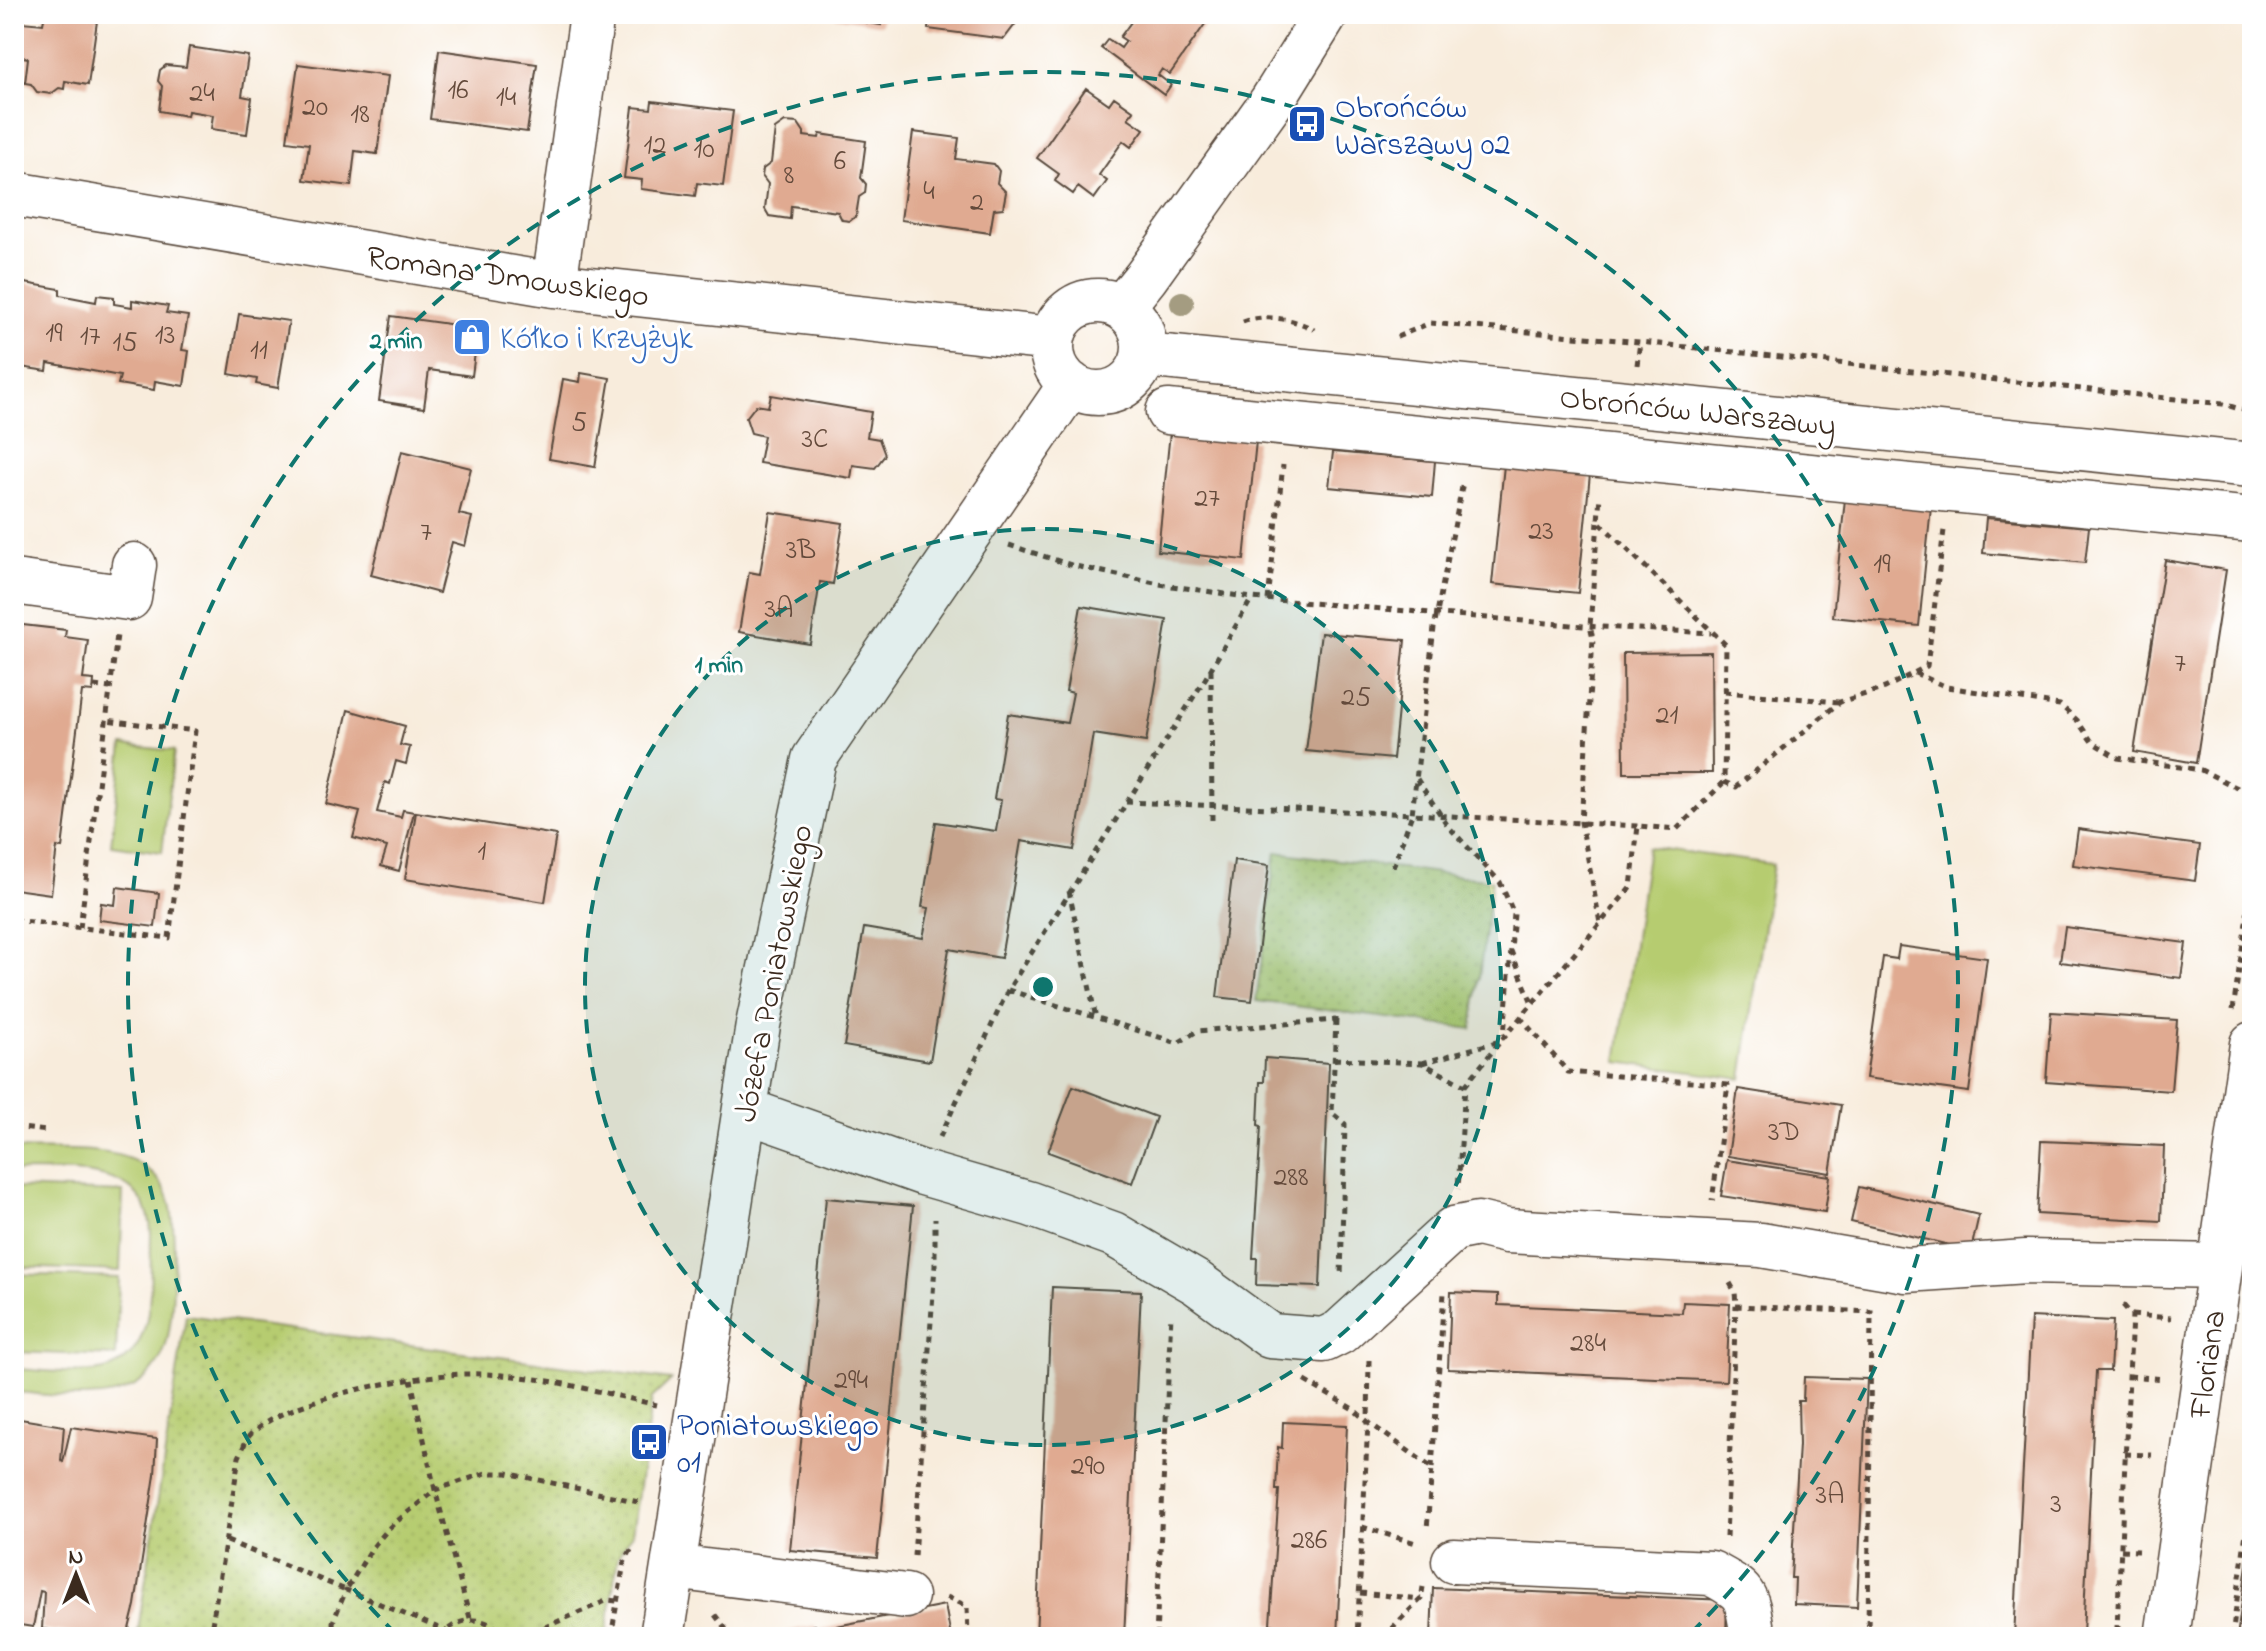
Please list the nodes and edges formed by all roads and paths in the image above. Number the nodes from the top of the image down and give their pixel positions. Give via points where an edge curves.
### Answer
1 (592, 14) edge
2 (1326, 14) edge
3 (14, 194) edge
4 (554, 285) junction
5 (1122, 307) junction
6 (1231, 327) dead end
7 (1326, 338) dead end
8 (1052, 339) junction
9 (1144, 355) junction
10 (1385, 360) junction
11 (1071, 384) junction
12 (2252, 399) edge
13 (1682, 409) junction
14 (2243, 410) junction
15 (1168, 412) dead end
16 (2252, 419) edge
17 (1287, 425) junction
18 (1378, 433) junction
19 (2056, 446) junction
20 (1603, 455) junction
21 (1678, 462) junction
22 (2252, 465) edge
23 (1464, 480) dead end
24 (1949, 489) junction
25 (2051, 499) junction
26 (2252, 520) edge
27 (1598, 521) junction
28 (1005, 544) dead end
29 (20, 571) edge
30 (128, 581) joint
31 (1252, 598) junction
32 (1268, 600) junction
33 (1439, 614) junction
34 (1590, 626) junction
35 (1712, 633) junction
36 (1211, 669) junction
37 (1914, 673) junction
38 (94, 686) dead end
39 (110, 688) junction
40 (1725, 692) junction
41 (1840, 702) junction
42 (106, 720) junction
43 (1417, 778) junction
44 (1724, 782) junction
45 (2252, 795) edge
46 (1125, 801) junction
47 (1212, 805) junction
48 (1412, 814) junction
49 (1443, 815) junction
50 (1212, 820) dead end
51 (1581, 822) junction
52 (1638, 826) junction
53 (1393, 867) dead end
54 (1069, 891) junction
55 (14, 920) edge
56 (1600, 923) junction
57 (80, 928) junction
58 (1511, 950) junction
59 (1008, 990) junction
60 (1532, 1003) junction
61 (1336, 1012) dead end
62 (1520, 1017) junction
63 (1096, 1019) junction
64 (1336, 1020) junction
65 (1502, 1039) junction
66 (2252, 1044) edge
67 (1334, 1059) junction
68 (1422, 1063) junction
69 (1465, 1086) junction
70 (745, 1110) junction
71 (14, 1127) edge
72 (47, 1131) dead end
73 (923, 1173) junction
74 (2240, 1213) edge
75 (1453, 1229) junction
76 (1706, 1241) junction
77 (2220, 1266) junction
78 (1170, 1267) junction
79 (2122, 1304) dead end
80 (1736, 1306) dead end
81 (1871, 1312) dead end
82 (2132, 1315) junction
83 (2178, 1318) dead end
84 (1350, 1323) junction
85 (2129, 1376) junction
86 (1302, 1379) dead end
87 (411, 1380) junction
88 (2170, 1380) dead end
89 (657, 1419) dead end
90 (1368, 1422) junction
91 (2125, 1454) junction
92 (2160, 1455) dead end
93 (1432, 1468) junction
94 (2252, 1487) edge
95 (646, 1489) dead end
96 (435, 1490) junction
97 (644, 1503) junction
98 (642, 1515) dead end
99 (1362, 1527) junction
100 (636, 1539) dead end
101 (227, 1541) junction
102 (1432, 1555) junction
103 (673, 1567) junction
104 (1724, 1580) junction
105 (921, 1585) junction
106 (346, 1590) junction
107 (1360, 1593) junction
108 (1421, 1599) junction
109 (617, 1601) junction
110 (470, 1618) junction
111 (446, 1631) junction
112 (2152, 1634) edge
113 (210, 1637) edge
114 (334, 1637) edge
115 (440, 1637) edge
116 (505, 1637) edge
117 (522, 1637) edge
118 (611, 1637) edge
119 (662, 1637) edge
120 (968, 1637) edge
121 (1156, 1637) edge
122 (1357, 1637) edge
123 (1383, 1637) edge
124 (1753, 1637) edge
125 (1868, 1637) edge
126 (2232, 1637) edge

1 - 4 street
2 - 5 street via 1272,101
3 - 4 street, Romana Dmowskiego
4 - 8 street, Romana Dmowskiego
5 - 8 street via 1092,300 1078,305 1065,314
5 - 9 street via 1141,329
6 - 7 path via 1254,318 1301,321
8 - 11 street via 1055,365
9 - 10 street, Obrońców Warszawy
9 - 11 street via 1137,372 1113,390 1084,391
10 - 13 street, Obrońców Warszawy
10 - 14 path via 1430,323 1655,343
10 - 18 street
11 - 70 street, Józefa Poniatowskiego via 814,759
12 - 14 path
13 - 19 street, Obrońców Warszawy
13 - 21 street
14 - 16 path
15 - 17 street
17 - 18 street
17 - 32 path
18 - 20 street
19 - 22 street, Obrońców Warszawy
19 - 25 street
20 - 21 street
20 - 27 path
21 - 24 street
23 - 33 path
24 - 25 street
24 - 37 path via 1927,666
25 - 26 street
27 - 34 path
27 - 35 path
28 - 31 path via 1071,565
29 - 30 street
30 - 39 path
31 - 32 path
31 - 36 path
32 - 33 path
33 - 34 path
33 - 43 path
34 - 35 path
34 - 51 path
35 - 40 path via 1726,645
36 - 46 path
36 - 47 path
37 - 41 path
37 - 45 path via 1947,687 2060,705 2092,742 2118,758 2201,770
38 - 39 path
39 - 42 path
40 - 41 path
40 - 44 path
41 - 44 path via 1736,787
42 - 57 path
42 - 57 path via 195,731 171,924 169,938
43 - 48 path
43 - 49 path
44 - 52 path via 1677,829
46 - 47 path
46 - 54 path
47 - 48 path
47 - 50 path
48 - 49 path
48 - 53 path
49 - 51 path
49 - 58 path via 1500,882 1514,914
51 - 52 path
51 - 56 path
52 - 56 path via 1631,887
54 - 59 path
54 - 63 path
55 - 57 path
56 - 60 path
58 - 60 path
58 - 65 path
59 - 63 path
59 - 73 path
60 - 62 path
61 - 64 path
62 - 65 path
62 - 76 path via 1568,1072 1728,1085
63 - 64 path via 1178,1043 1197,1031
64 - 67 path
65 - 68 path
65 - 69 path
66 - 74 street, Floriana
67 - 68 path
67 - 84 path via 1332,1113 1345,1124
68 - 69 path
69 - 75 path
70 - 73 street
70 - 103 street, Józefa Poniatowskiego
71 - 72 path
73 - 78 street via 1113,1234
73 - 105 path via 918,1186 935,1191 935,1266
74 - 77 street, Floriana
75 - 76 street via 1478,1224 1507,1231
75 - 84 street
75 - 93 path
76 - 77 street via 1906,1270 2026,1262
77 - 112 street, Floriana
78 - 84 street via 1270,1336 1324,1340
78 - 121 path via 1171,1352
79 - 82 path
80 - 104 path
81 - 125 path
82 - 83 path
82 - 85 path
84 - 90 path via 1369,1328
85 - 88 path
85 - 91 path
86 - 90 path
87 - 89 path via 465,1374 516,1377 659,1405
87 - 96 path
87 - 101 path via 308,1404 249,1436 239,1457
90 - 93 path
90 - 99 path
91 - 92 path
91 - 112 path via 2117,1628
93 - 102 path
94 - 126 path
95 - 97 path
96 - 97 path via 486,1473 507,1473
96 - 106 path via 390,1527
96 - 110 path
97 - 98 path
99 - 102 path
99 - 107 path
100 - 109 path via 624,1563
101 - 106 path
101 - 113 path
102 - 104 street via 1711,1573
102 - 108 path
103 - 105 street
103 - 119 street, Józefa Poniatowskiego
104 - 124 street via 1747,1600
105 - 120 path via 967,1606
106 - 111 path
106 - 114 path via 333,1622
107 - 108 path
107 - 122 path
108 - 123 path
109 - 117 path via 608,1600
109 - 118 path
110 - 111 path
110 - 116 path via 489,1622
111 - 115 path

